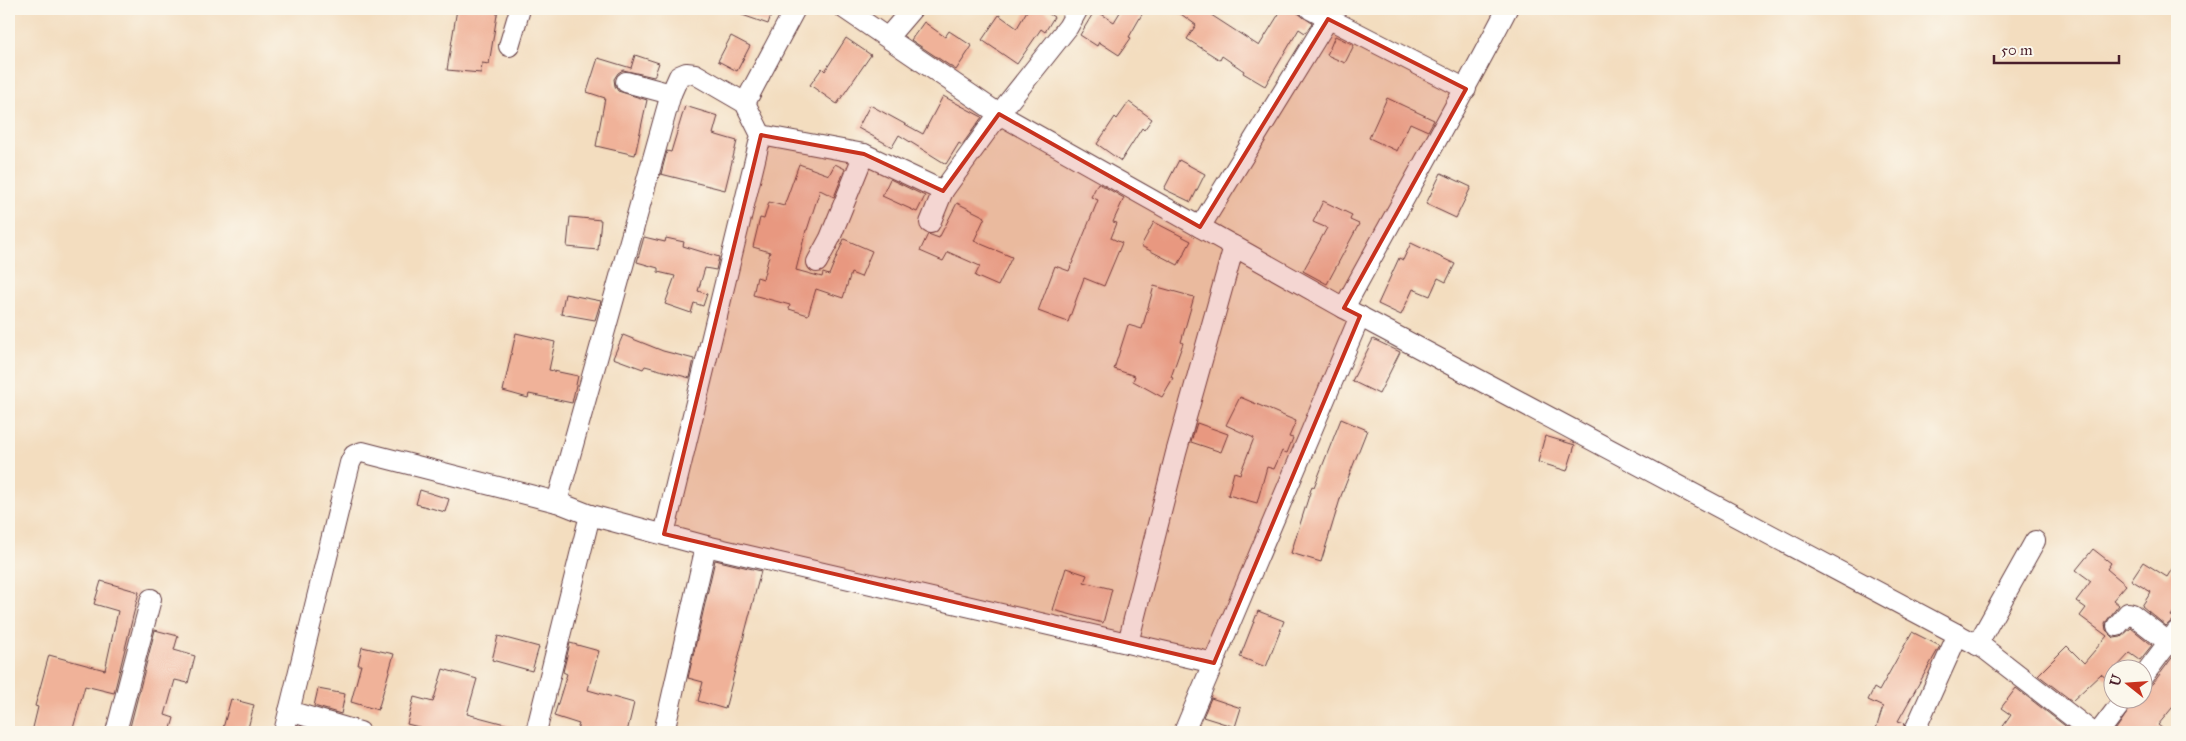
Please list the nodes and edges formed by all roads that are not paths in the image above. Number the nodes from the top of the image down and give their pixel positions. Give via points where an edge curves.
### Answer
1 (520, 9) edge
2 (795, 9) edge
3 (845, 9) edge
4 (912, 9) edge
5 (1078, 9) edge
6 (1310, 9) edge
7 (1507, 9) edge
8 (1328, 19) junction
9 (888, 37) junction
10 (509, 46) dead end
11 (626, 82) dead end
12 (1466, 89) junction
13 (671, 94) junction
14 (745, 103) junction
15 (999, 114) junction
16 (761, 135) junction
17 (864, 154) junction
18 (944, 191) junction
19 (930, 223) dead end
20 (1200, 226) junction
21 (1234, 246) junction
22 (817, 262) dead end
23 (1352, 312) junction
24 (557, 502) junction
25 (590, 515) junction
26 (664, 534) junction
27 (2035, 541) dead end
28 (706, 546) junction
29 (151, 599) dead end
30 (2117, 626) dead end
31 (1958, 634) junction
32 (2173, 637) edge
33 (1128, 643) junction
34 (1977, 644) junction
35 (2154, 662) edge
36 (1214, 663) junction
37 (2117, 708) edge
38 (289, 711) junction
39 (116, 732) edge
40 (284, 732) edge
41 (360, 732) edge
42 (536, 732) edge
43 (664, 732) edge
44 (1184, 732) edge
45 (1914, 732) edge
46 (2092, 732) edge
47 (2099, 732) edge

1 - 10 street
2 - 14 street
3 - 9 street
4 - 9 street
5 - 15 street via 1068,27
6 - 8 street
7 - 12 street
8 - 12 street
8 - 20 street
9 - 15 street
11 - 13 street
12 - 23 street via 1446,120
13 - 14 street via 679,76 695,74
13 - 24 street
14 - 16 street
15 - 18 street
15 - 20 street
16 - 17 street
16 - 26 street
17 - 18 street
17 - 22 street
18 - 19 street
20 - 21 street
21 - 23 street
21 - 33 street via 1176,453
23 - 31 street
23 - 36 street
24 - 25 street
24 - 38 street via 401,460 362,452 354,455
25 - 26 street
25 - 42 street
26 - 28 street
27 - 34 street
28 - 33 street
28 - 43 street
29 - 39 street
30 - 32 street via 2132,614
31 - 34 street
31 - 45 street
32 - 35 street
33 - 36 street
34 - 46 street
36 - 44 street
37 - 47 street
38 - 40 street
38 - 41 street

